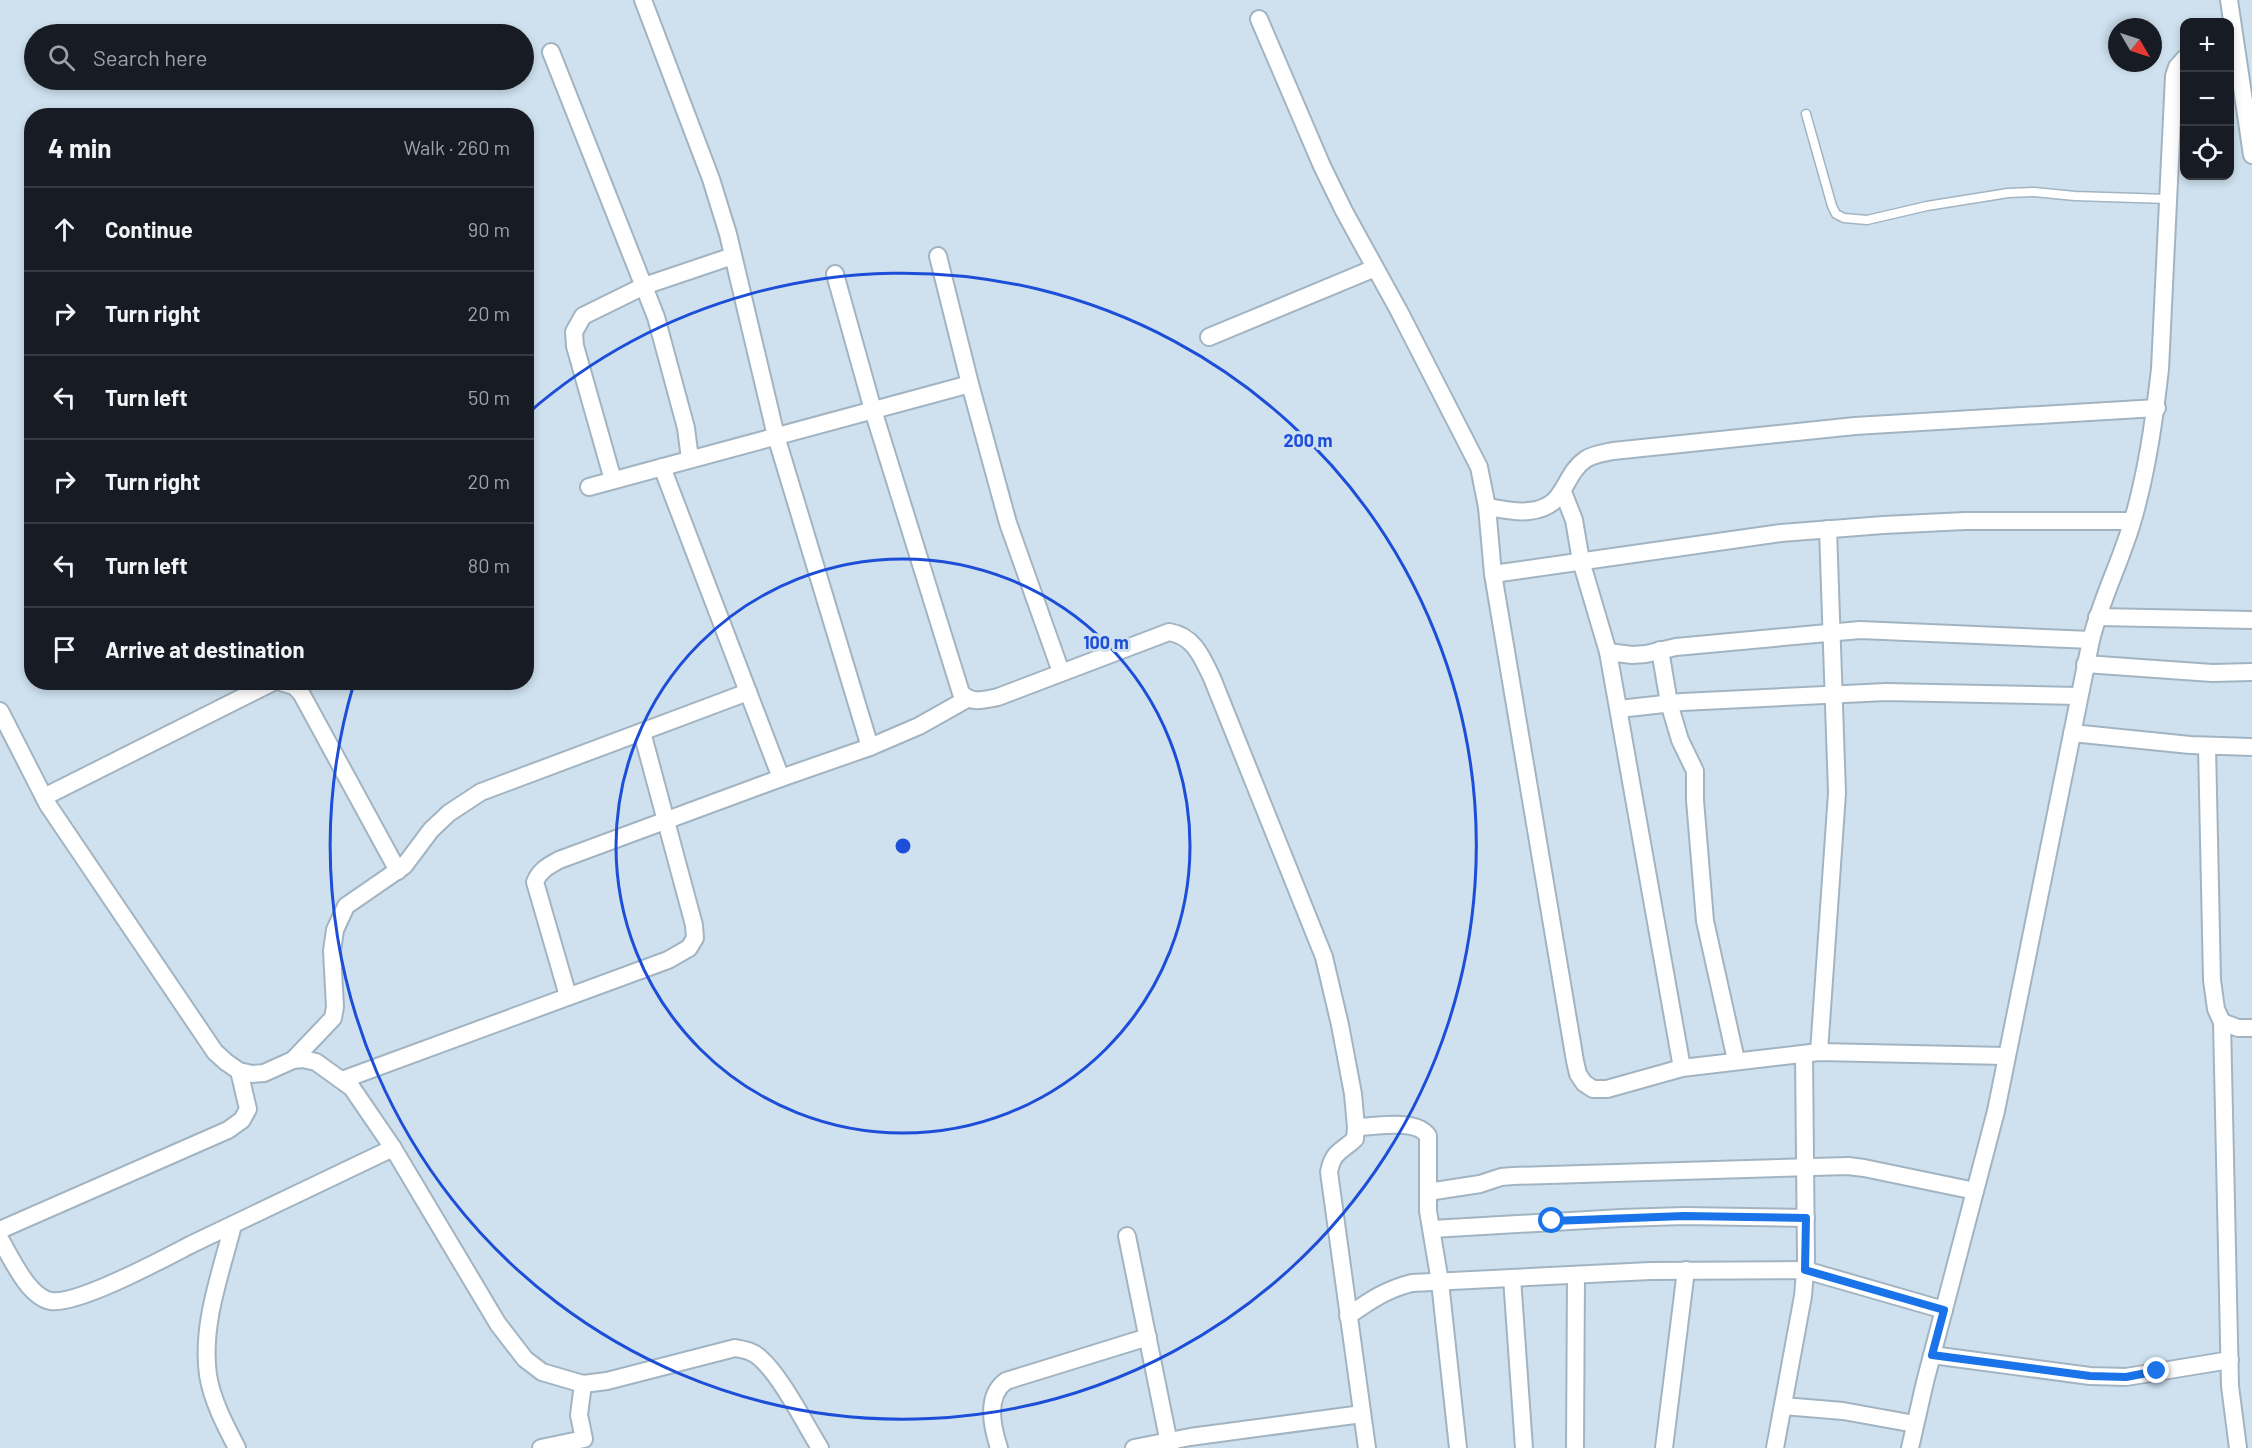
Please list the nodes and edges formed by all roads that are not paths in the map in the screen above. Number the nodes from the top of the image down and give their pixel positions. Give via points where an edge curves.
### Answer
1 (643, 0) edge
2 (2229, 0) edge
3 (2231, 18) edge
4 (1259, 19) dead end
5 (551, 52) dead end
6 (2234, 52) edge
7 (2180, 64) edge
8 (1806, 114) dead end
9 (2252, 155) edge
10 (2168, 199) junction
11 (733, 256) junction
12 (938, 256) dead end
13 (1375, 268) junction
14 (835, 274) dead end
15 (644, 286) junction
16 (1209, 337) dead end
17 (970, 384) junction
18 (2157, 408) junction
19 (873, 410) junction
20 (776, 436) junction
21 (690, 459) junction
22 (662, 467) junction
23 (613, 480) junction
24 (589, 486) dead end
25 (1563, 492) junction
26 (1487, 507) junction
27 (2132, 521) junction
28 (1828, 529) junction
29 (1581, 561) junction
30 (1493, 574) junction
31 (2097, 617) junction
32 (2252, 620) edge
33 (1831, 632) junction
34 (2091, 640) junction
35 (1660, 650) junction
36 (1608, 652) junction
37 (2085, 664) junction
38 (1062, 672) junction
39 (2252, 672) edge
40 (257, 690) edge
41 (298, 690) edge
42 (748, 692) junction
43 (1834, 695) junction
44 (2078, 696) junction
45 (967, 699) junction
46 (1669, 703) junction
47 (1619, 710) junction
48 (0, 711) edge
49 (642, 732) junction
50 (2072, 733) junction
51 (2207, 746) junction
52 (870, 747) junction
53 (2252, 747) edge
54 (781, 778) junction
55 (44, 797) junction
56 (666, 820) junction
57 (398, 871) junction
58 (568, 996) junction
59 (2222, 1022) junction
60 (2252, 1028) edge
61 (1812, 1053) junction
62 (2007, 1056) junction
63 (293, 1060) junction
64 (1736, 1060) junction
65 (1682, 1068) junction
66 (239, 1071) junction
67 (342, 1080) junction
68 (1356, 1127) junction
69 (393, 1148) junction
70 (1804, 1168) junction
71 (1975, 1191) junction
72 (1428, 1192) junction
73 (1806, 1218) junction
74 (233, 1225) junction
75 (1431, 1229) junction
76 (0, 1230) edge
77 (1127, 1236) dead end
78 (0, 1239) edge
79 (1686, 1270) junction
80 (1805, 1270) junction
81 (1576, 1275) junction
82 (1512, 1278) junction
83 (1440, 1282) junction
84 (1944, 1310) junction
85 (1348, 1316) junction
86 (1148, 1337) junction
87 (1932, 1355) junction
88 (2230, 1360) junction
89 (583, 1384) junction
90 (1783, 1406) junction
91 (1362, 1414) junction
92 (1915, 1424) junction
93 (585, 1444) edge
94 (1170, 1444) edge
95 (237, 1448) edge
96 (541, 1448) edge
97 (820, 1448) edge
98 (999, 1448) edge
99 (1134, 1448) edge
100 (1367, 1448) edge
101 (1458, 1448) edge
102 (1524, 1448) edge
103 (1575, 1448) edge
104 (1664, 1448) edge
105 (1775, 1448) edge
106 (1910, 1448) edge
107 (2238, 1448) edge

1 - 11 street via 699,143
2 - 3 street
4 - 13 street via 1322,166
5 - 15 street
6 - 9 street
7 - 10 street via 2174,76
8 - 10 lane via 1832,206 1844,218 1867,220 1927,206 2023,192
10 - 18 street
11 - 15 street
11 - 20 street
12 - 17 street
13 - 16 street
13 - 26 street via 1472,451
14 - 19 street
15 - 21 street via 686,428
15 - 23 street via 582,316 574,332 579,364
17 - 19 street
17 - 38 street via 1008,523
18 - 25 street via 1855,426 1613,451 1584,461
18 - 27 street
19 - 20 street
19 - 45 street via 959,687
20 - 21 street
20 - 52 street
21 - 22 street
22 - 23 street
22 - 42 street
23 - 24 street
25 - 26 street via 1556,501 1528,512
25 - 29 street via 1575,520
26 - 30 street
27 - 28 street via 1965,522
27 - 31 street
28 - 29 street via 1749,536
28 - 33 street
29 - 30 street
29 - 36 street
30 - 65 street via 1578,1074 1593,1089 1607,1089
31 - 32 street
31 - 34 street
33 - 34 street
33 - 35 street
33 - 43 street
34 - 37 street
35 - 36 street via 1632,656
35 - 46 street
36 - 47 street
37 - 39 street
37 - 44 street
38 - 45 street via 998,697 978,702
38 - 68 street via 1169,632 1188,640 1198,650 1324,957 1353,1094
40 - 55 street
41 - 57 street
42 - 49 street
42 - 54 street
43 - 44 street via 1886,692
43 - 46 street
43 - 61 street via 1837,792
44 - 50 street
45 - 52 street
46 - 47 street
46 - 64 street via 1695,771 1705,921
47 - 65 street
48 - 55 street
49 - 56 street
49 - 57 street via 480,792 431,830
50 - 51 street
50 - 62 street
51 - 53 street
51 - 59 street via 2212,980
52 - 54 street
54 - 56 street
55 - 66 street via 210,1044
56 - 58 street via 695,938 689,948 668,960
56 - 58 street via 559,861 538,874 538,896
57 - 63 street via 346,906 340,916 332,951 333,1018
58 - 67 street
59 - 60 street
59 - 88 street
61 - 62 street
61 - 64 street
61 - 70 street
62 - 71 street
63 - 66 street via 264,1073
63 - 67 street via 316,1062
64 - 65 street
66 - 76 street via 248,1109 242,1120 228,1130
67 - 69 street via 369,1110
68 - 72 street via 1409,1125 1424,1131 1429,1145
68 - 85 street via 1355,1139 1338,1151 1329,1172
69 - 74 street
69 - 89 street via 511,1342 542,1372
70 - 71 street via 1864,1168
70 - 72 street via 1513,1176
70 - 73 street
71 - 84 street
72 - 75 street
73 - 75 street via 1632,1218
73 - 80 street
74 - 78 street via 105,1286 66,1300 50,1300 36,1294
74 - 95 street via 209,1321 206,1349 213,1393
75 - 83 street
77 - 86 street
79 - 80 street
79 - 81 street
79 - 104 street
80 - 84 street
80 - 90 street
81 - 82 street
81 - 103 street
82 - 83 street
82 - 102 street
83 - 85 street via 1395,1287
83 - 101 street
84 - 87 street
85 - 91 street
86 - 94 street
86 - 98 street via 998,1387 992,1415
87 - 88 street via 2109,1377
87 - 92 street
88 - 107 street
89 - 93 street via 579,1416
89 - 97 street via 735,1348 750,1351 777,1379
90 - 92 street via 1843,1411
90 - 105 street
91 - 94 street
91 - 100 street
92 - 106 street
93 - 96 street
94 - 99 street

